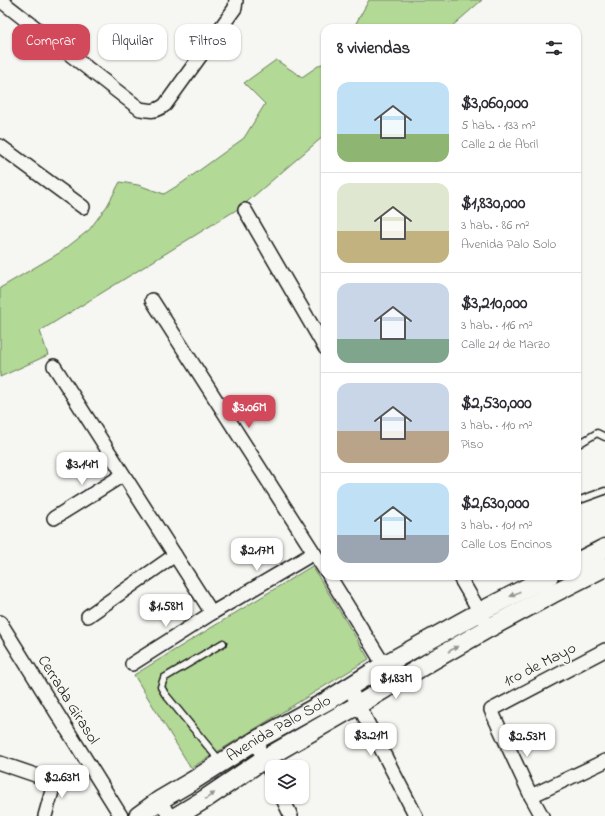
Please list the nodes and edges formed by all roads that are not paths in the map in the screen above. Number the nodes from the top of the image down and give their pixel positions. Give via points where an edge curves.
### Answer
1 (0, 0) edge
2 (235, 4) edge
3 (0, 146) edge
4 (83, 207) dead end
5 (245, 210) dead end
6 (152, 300) dead end
7 (321, 341) edge
8 (54, 366) dead end
9 (605, 437) edge
10 (581, 443) edge
11 (123, 475) junction
12 (605, 491) edge
13 (581, 500) edge
14 (54, 518) dead end
15 (605, 548) edge
16 (314, 553) junction
17 (175, 555) junction
18 (581, 560) edge
19 (321, 564) edge
20 (605, 567) edge
21 (581, 579) edge
22 (331, 580) edge
23 (461, 580) edge
24 (541, 580) edge
25 (579, 580) edge
26 (480, 612) junction
27 (212, 613) junction
28 (88, 616) dead end
29 (0, 622) edge
30 (489, 628) junction
31 (223, 643) dead end
32 (605, 650) edge
33 (132, 664) dead end
34 (384, 665) junction
35 (395, 683) junction
36 (349, 687) junction
37 (358, 705) junction
38 (255, 741) junction
39 (278, 760) edge
40 (265, 761) edge
41 (605, 761) edge
42 (222, 762) junction
43 (0, 763) edge
44 (265, 768) edge
45 (531, 796) junction
46 (160, 800) junction
47 (285, 804) edge
48 (44, 816) edge
49 (121, 816) edge
50 (138, 816) edge
51 (169, 816) edge
52 (177, 816) edge
53 (291, 816) edge
54 (416, 816) edge
55 (542, 816) edge

1 - 2 street via 140,109 149,111 158,110 165,105
3 - 4 street
5 - 7 street
6 - 16 street
8 - 11 street
9 - 10 lane via 597,433
11 - 14 street
11 - 17 street
12 - 13 lane
15 - 18 main road
16 - 19 street
16 - 27 street
17 - 27 street
17 - 28 street
20 - 21 main road, Avenida Palo Solo
22 - 34 street
23 - 26 street
24 -> 26 main road, Avenida Palo Solo
25 - 30 main road, Avenida Palo Solo
26 - 30 street
26 - 34 main road, Avenida Palo Solo
27 - 33 street
29 - 49 street, Cerrada Girasol
35 -> 30 main road, Avenida Palo Solo
31 - 42 lane via 164,678 161,687
32 - 45 street, 1ro de Mayo via 491,710
34 - 35 street
34 - 36 main road, Avenida Palo Solo
35 - 37 main road, Avenida Palo Solo
36 - 37 street
36 - 38 main road, Avenida Palo Solo
37 - 39 main road, Avenida Palo Solo
37 - 54 street
38 - 40 street
38 - 42 main road, Avenida Palo Solo
41 - 45 street
42 - 46 main road, Avenida Palo Solo
43 - 48 street via 53,782
52 -> 44 main road, Avenida Palo Solo via 204,799
45 - 55 street
46 - 50 main road, Avenida Palo Solo
46 - 51 street
47 - 53 street

